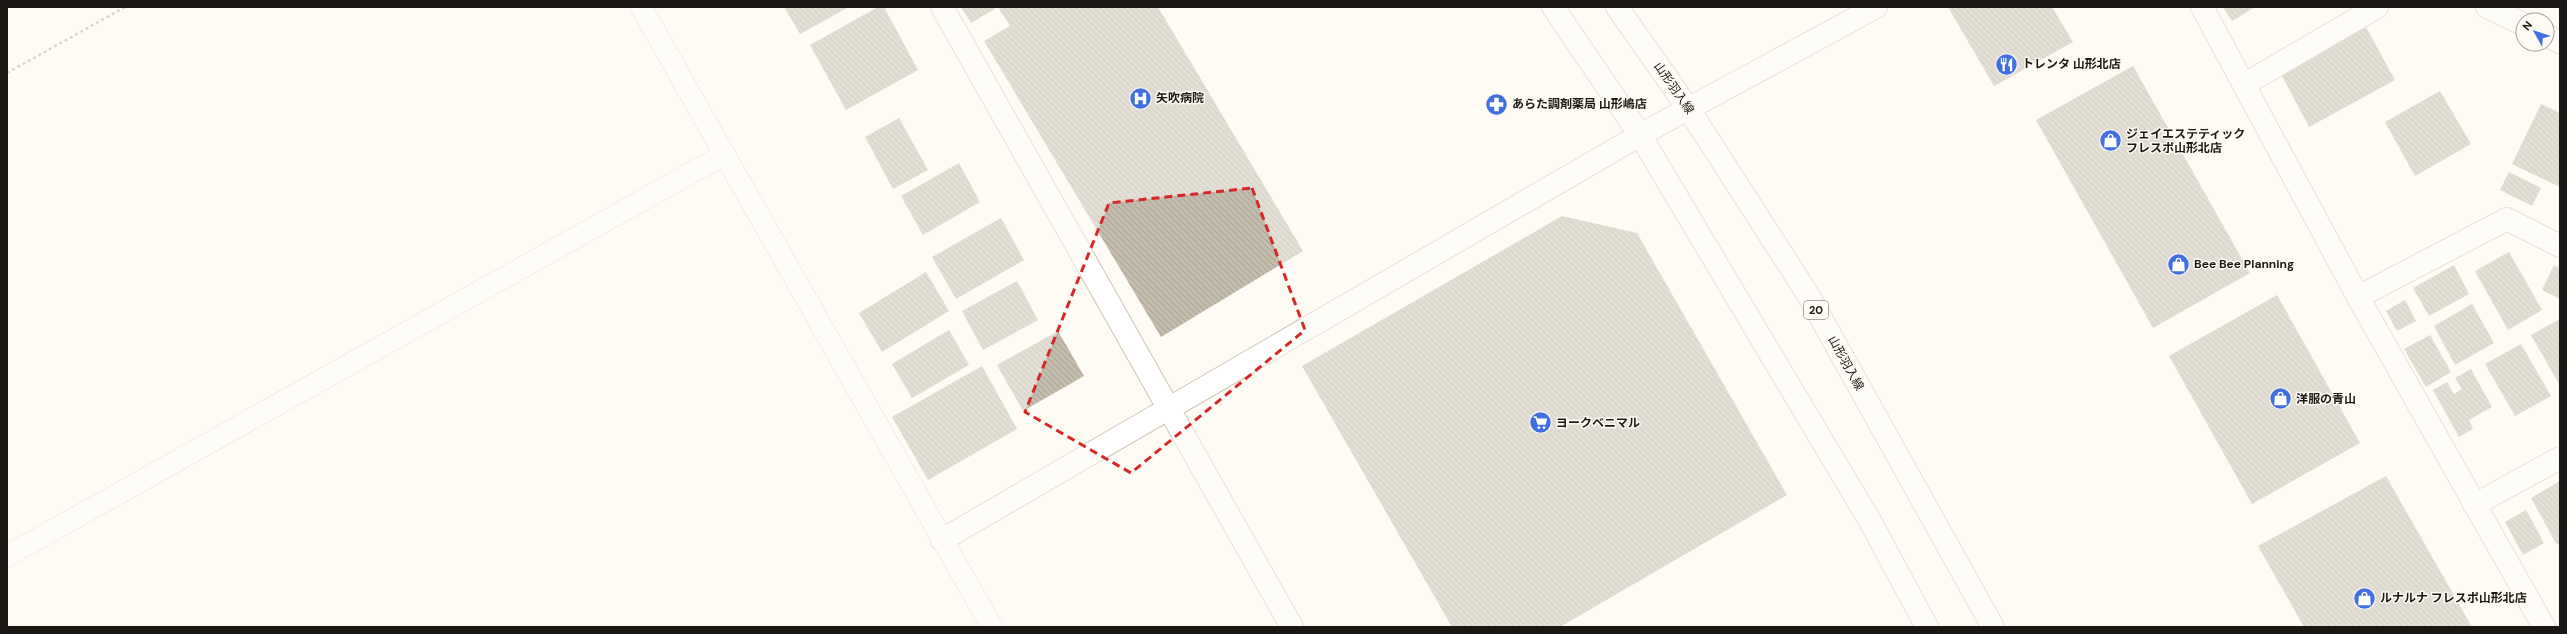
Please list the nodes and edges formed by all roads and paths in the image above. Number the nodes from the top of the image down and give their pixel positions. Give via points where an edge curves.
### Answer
1 (125, 7) edge
2 (641, 7) edge
3 (942, 7) edge
4 (1553, 7) edge
5 (1617, 7) edge
6 (1876, 7) edge
7 (2202, 7) edge
8 (2377, 7) edge
9 (2487, 7) edge
10 (2515, 20) edge
11 (7, 73) edge
12 (2245, 84) junction
13 (1688, 108) junction
14 (1640, 135) junction
15 (725, 154) junction
16 (2560, 246) edge
17 (2358, 297) junction
18 (1168, 408) junction
19 (2560, 458) edge
20 (2474, 505) junction
21 (942, 540) junction
22 (7, 556) edge
23 (992, 627) edge
24 (1292, 627) edge
25 (1927, 627) edge
26 (1993, 627) edge
27 (2544, 627) edge

1 - 11 path
2 - 15 lane
3 - 18 street
4 - 14 street
5 - 13 street, 山形羽入線 / 20
6 - 13 street
7 - 12 street
8 - 12 street
9 - 10 street
12 - 17 street
13 - 14 street
13 - 26 street, 山形羽入線 / 20 via 1807,293
14 - 18 street
14 - 25 street via 1870,521
15 - 21 lane
15 - 22 lane
16 - 17 street via 2507,220
17 - 20 street
18 - 21 street
18 - 24 street
19 - 20 street
20 - 27 street
21 - 23 lane

